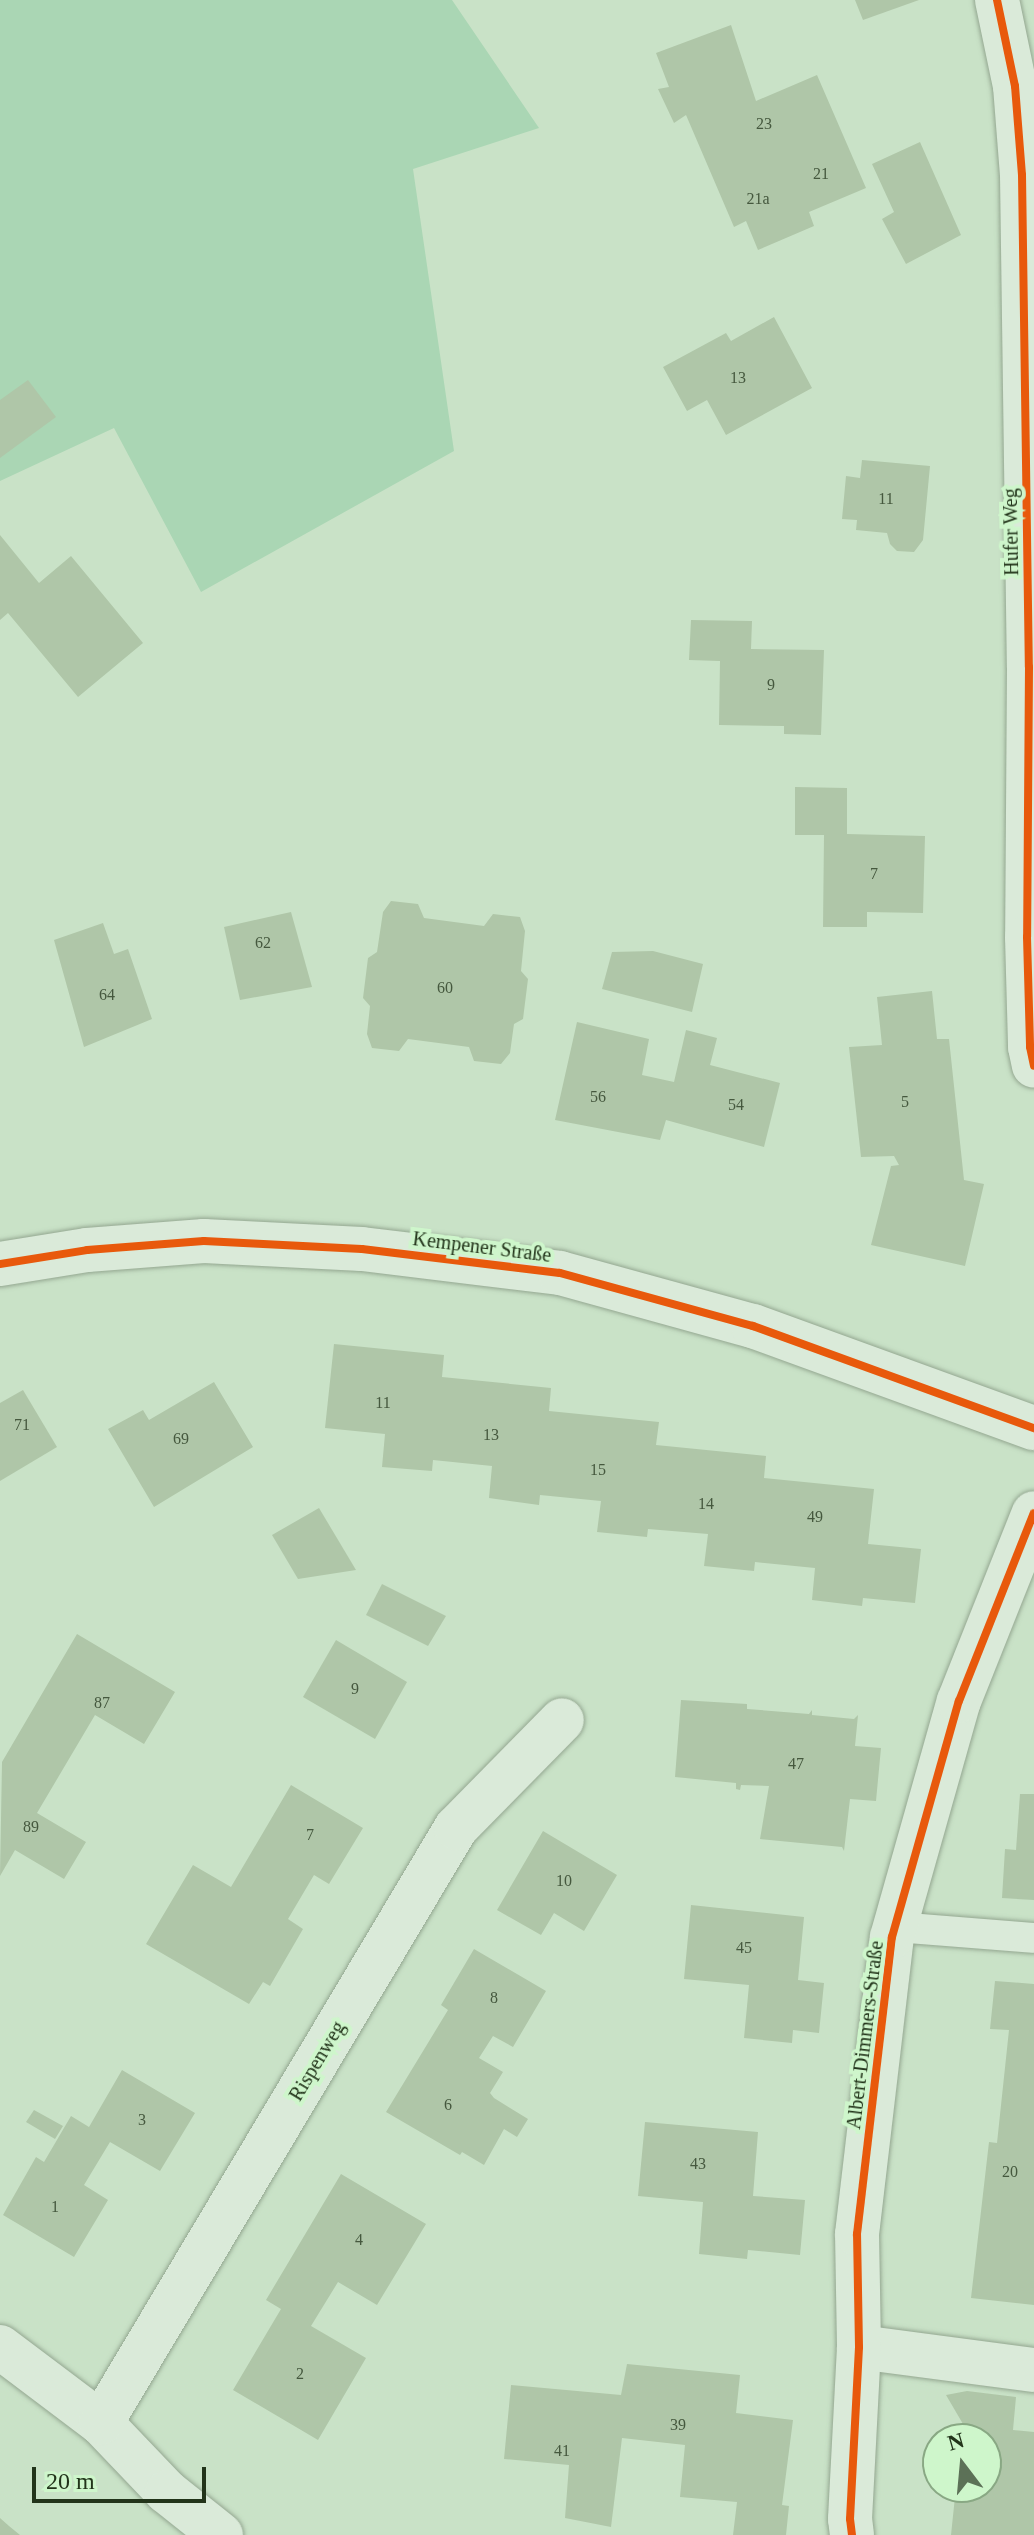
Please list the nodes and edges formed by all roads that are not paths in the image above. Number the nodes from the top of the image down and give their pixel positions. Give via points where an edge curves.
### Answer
1 (997, 0) edge
2 (1032, 667) edge
3 (1034, 1066) edge
4 (0, 1264) edge
5 (1034, 1428) edge
6 (1034, 1513) edge
7 (562, 1720) dead end
8 (895, 1927) junction
9 (1034, 1938) edge
10 (0, 2347) edge
11 (859, 2347) junction
12 (1034, 2370) edge
13 (101, 2423) junction
14 (221, 2535) edge
15 (852, 2535) edge

1 - 2 street, Hufer Weg via 1015,86 1022,175
2 - 3 street, Hufer Weg via 1027,937
4 - 5 street, Kempener Straße via 87,1250 204,1241 362,1249 560,1273 753,1326
6 - 8 street, Albert-Dimmers-Straße via 959,1701
7 - 13 street, Rispenweg via 456,1828
8 - 9 lane
8 - 11 street, Albert-Dimmers-Straße via 857,2234
10 - 13 street
11 - 12 street
11 - 15 street, Albert-Dimmers-Straße
13 - 14 street via 167,2492

